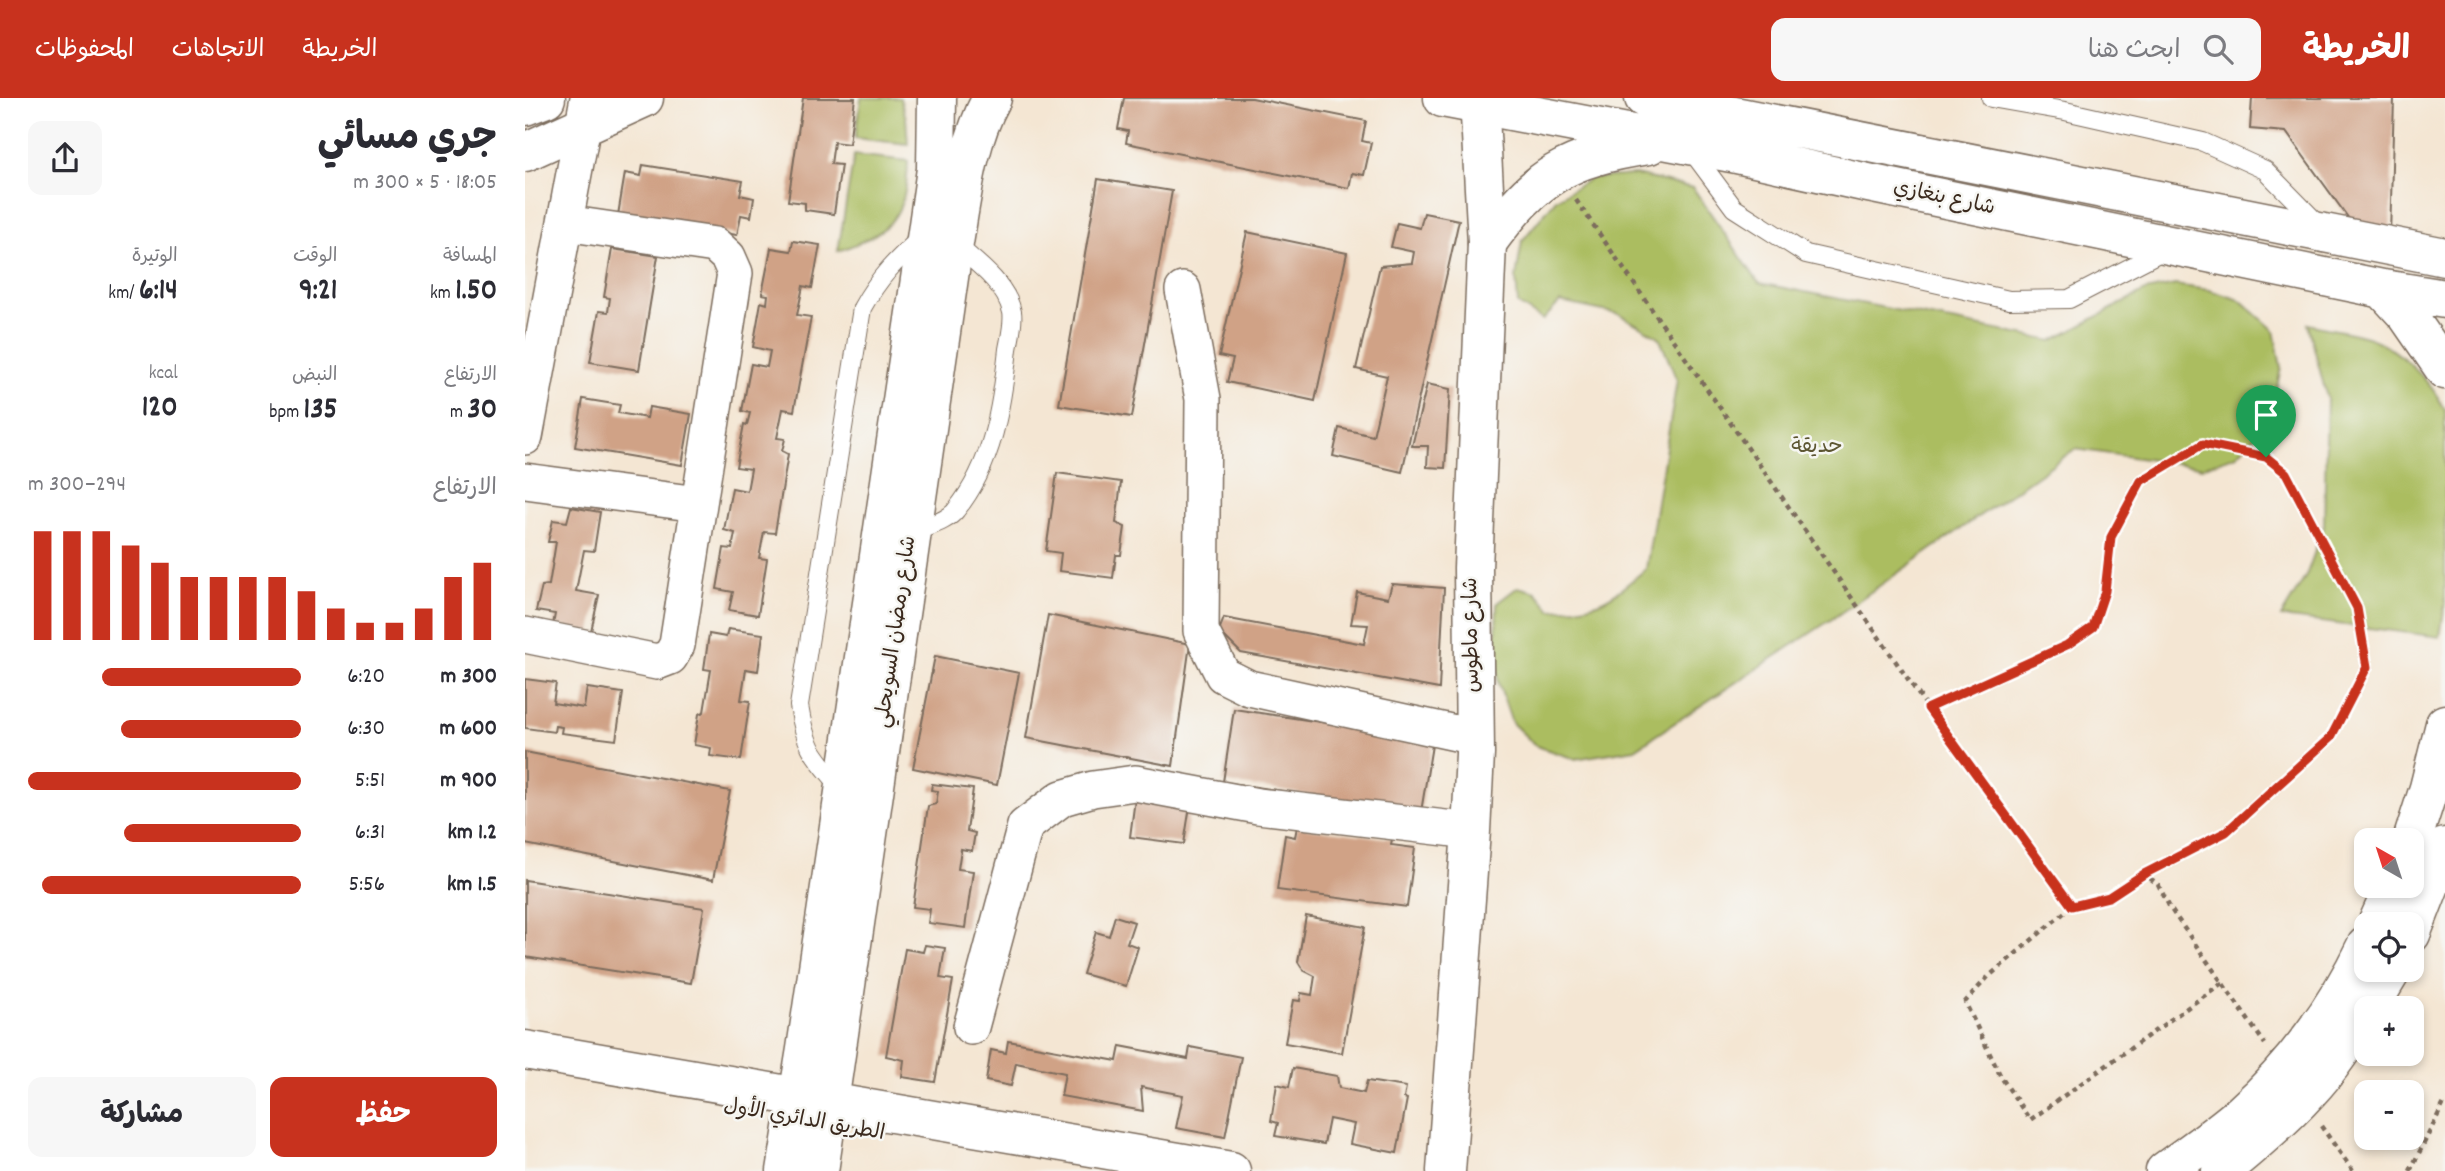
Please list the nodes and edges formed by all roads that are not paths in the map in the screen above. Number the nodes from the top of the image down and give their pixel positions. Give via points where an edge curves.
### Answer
1 (545, 98) edge
2 (645, 98) edge
3 (937, 98) edge
4 (992, 98) edge
5 (1644, 98) edge
6 (1991, 98) edge
7 (1467, 101) edge
8 (525, 106) edge
9 (586, 111) edge
10 (1678, 143) junction
11 (525, 152) edge
12 (565, 223) junction
13 (2327, 232) junction
14 (941, 238) junction
15 (1487, 243) junction
16 (2173, 246) junction
17 (2436, 253) edge
18 (2383, 289) junction
19 (1183, 290) dead end
20 (2445, 299) edge
21 (2445, 370) edge
22 (525, 437) edge
23 (525, 481) edge
24 (698, 504) junction
25 (911, 534) junction
26 (525, 635) edge
27 (2445, 724) edge
28 (1475, 737) junction
29 (845, 791) junction
30 (2416, 828) edge
31 (1471, 831) junction
32 (2445, 848) edge
33 (2420, 912) edge
34 (2354, 966) edge
35 (971, 1027) dead end
36 (2354, 1030) edge
37 (525, 1050) edge
38 (525, 1074) edge
39 (2293, 1085) junction
40 (812, 1110) junction
41 (786, 1171) edge
42 (819, 1171) edge
43 (1082, 1171) edge
44 (1231, 1171) edge
45 (1446, 1171) edge
46 (2165, 1171) edge
47 (2221, 1171) edge

1 - 8 main road
2 - 9 main road
3 - 14 main road, شارع رمضان السويحلي
4 - 14 main road, شارع رمضان السويحلي
5 - 13 main road, شارع بنغازي
6 - 13 lane via 2203,142 2265,170
7 - 10 main road, شارع بنغازي
7 - 15 main road, شارع ماطوس
9 - 11 main road
9 - 12 street
10 - 15 main road via 1604,153 1555,171 1515,206
10 - 16 main road, شارع بنغازي
10 - 16 lane via 1734,208 1806,254 2009,300 2069,299
12 - 22 street
12 - 24 street via 715,245 728,257 735,273
13 - 17 main road, شارع بنغازي
14 - 25 main road, شارع رمضان السويحلي
14 - 25 lane via 984,269 1013,313 992,443 954,513
14 - 29 main road, شارع رمضان السويحلي
14 - 29 lane via 889,266 862,308 799,706 811,753
15 - 28 main road, شارع ماطوس via 1472,584
16 - 18 main road, شارع بنغازي
18 - 20 main road, شارع بنغازي
18 - 21 main road
19 - 28 street via 1203,399 1201,631 1223,675 1249,688
23 - 24 street
24 - 26 street via 677,645 670,657 657,662
25 - 40 main road, شارع رمضان السويحلي
27 - 30 main road
28 - 31 main road, شارع ماطوس
29 - 40 main road, شارع رمضان السويحلي
31 - 35 street via 1258,806 1135,783 1062,798 1025,826
31 - 45 main road, شارع ماطوس
32 - 33 main road
34 - 39 main road
36 - 39 main road via 2344,1046
37 - 40 main road, الطريق الدائري الأول via 677,1075
38 - 40 main road, الطريق الدائري الأول
39 - 46 main road via 2242,1113
39 - 47 main road via 2260,1138
40 - 41 main road, شارع رمضان السويحلي
40 - 42 main road, شارع رمضان السويحلي
40 - 43 main road, الطريق الدائري الأول
40 - 44 main road, الطريق الدائري الأول

